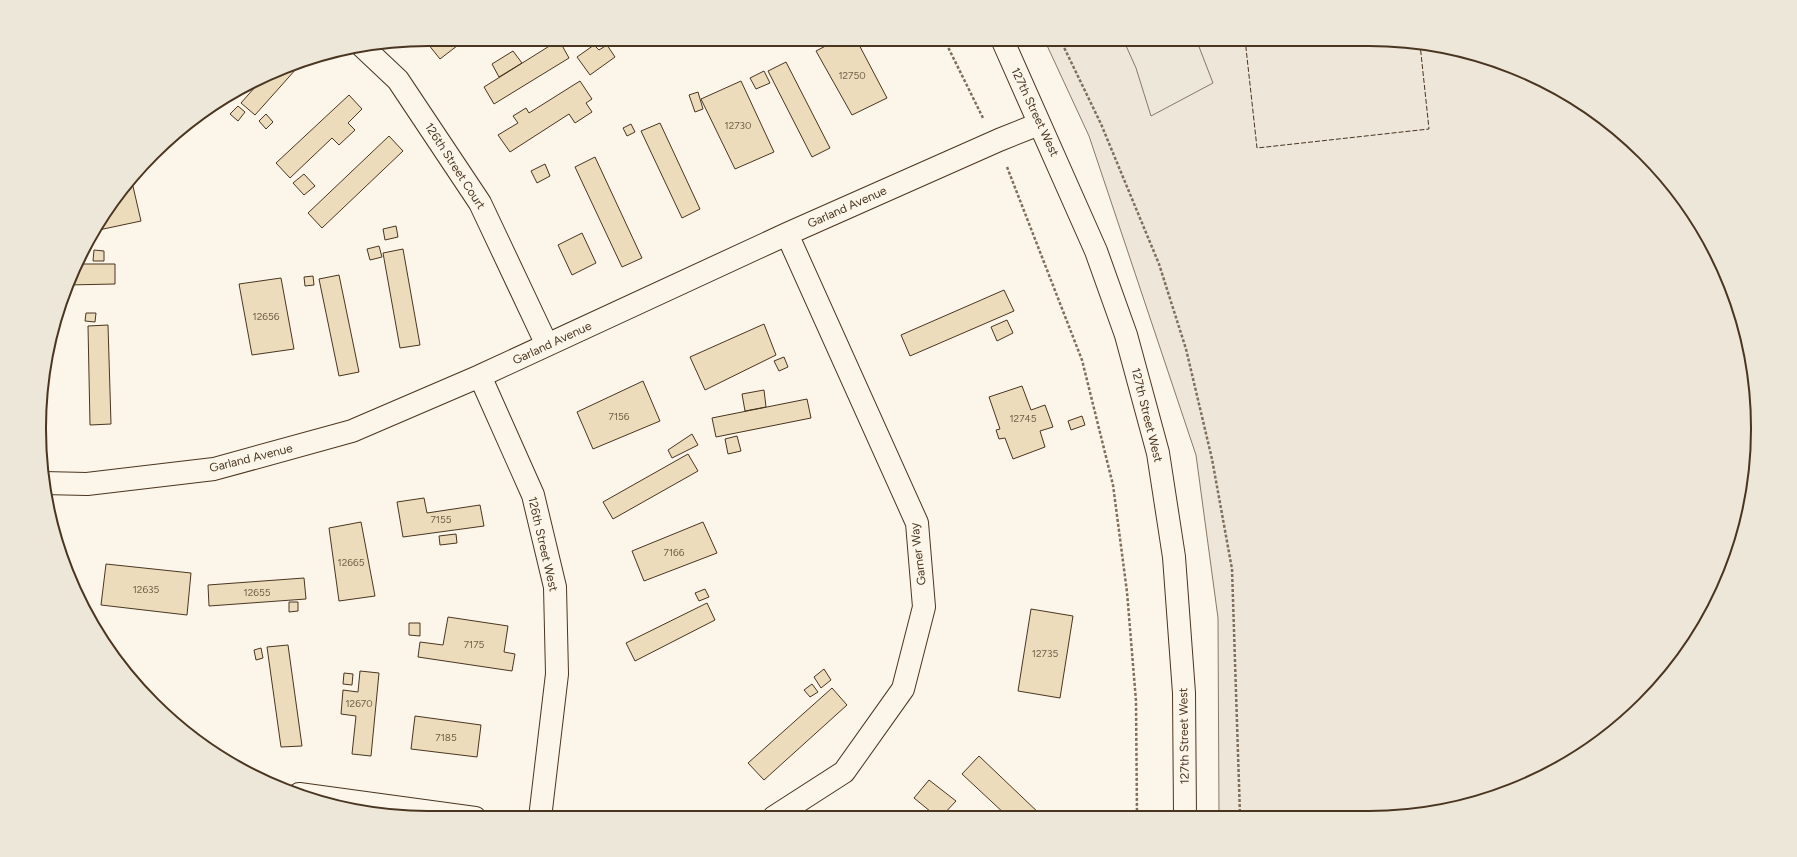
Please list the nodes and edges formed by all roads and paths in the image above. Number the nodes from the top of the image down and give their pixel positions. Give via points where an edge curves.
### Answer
1 (947, 46) edge
2 (1005, 46) edge
3 (1063, 46) edge
4 (367, 51) edge
5 (1039, 124) junction
6 (994, 142) junction
7 (787, 234) junction
8 (547, 345) junction
9 (480, 376) junction
10 (50, 483) edge
11 (332, 798) edge
12 (422, 811) edge
13 (541, 811) edge
14 (783, 811) edge
15 (1137, 811) edge
16 (1185, 811) edge
17 (1240, 811) edge

1 - 6 path
2 - 5 street, 127th Street West
3 - 17 path via 1101,124 1159,264 1186,349 1212,459 1232,569
4 - 8 street, 126th Street Court via 398,80 480,203
5 - 6 street, Garland Avenue
5 - 16 street, 127th Street West via 1096,251 1126,335 1158,453 1174,557 1184,693
6 - 7 street, Garland Avenue
6 - 15 path via 1011,176 1082,360 1113,485 1127,592 1136,701
7 - 8 street, Garland Avenue
7 - 14 street, Garner Way via 917,523 924,607 903,689 844,772
8 - 9 street, Garland Avenue
9 - 10 street, Garland Avenue via 352,432 214,469 87,484
9 - 13 street, 126th Street West via 533,495 555,587 557,674
11 - 12 street

